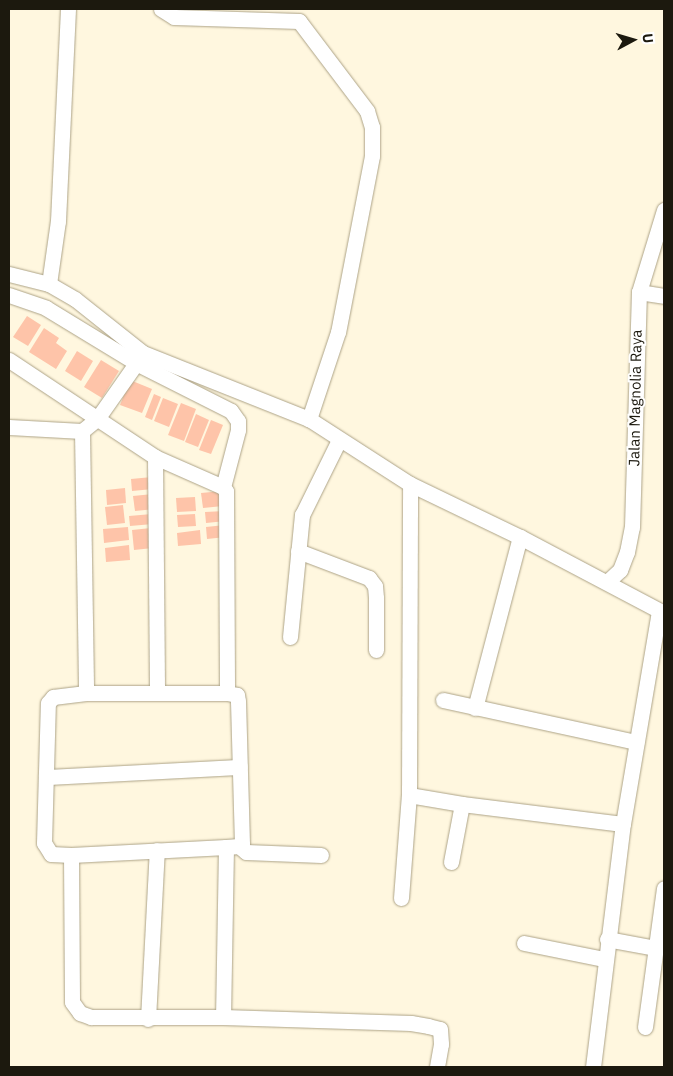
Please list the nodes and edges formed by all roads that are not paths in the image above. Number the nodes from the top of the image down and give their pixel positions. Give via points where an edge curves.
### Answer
1 (68, 9) edge
2 (161, 9) edge
3 (664, 210) edge
4 (9, 274) edge
5 (49, 284) junction
6 (639, 292) junction
7 (9, 295) edge
8 (664, 296) edge
9 (139, 358) junction
10 (9, 360) edge
11 (97, 419) junction
12 (309, 419) junction
13 (9, 427) edge
14 (82, 431) junction
15 (339, 440) junction
16 (155, 457) junction
17 (410, 484) junction
18 (223, 486) junction
19 (520, 538) junction
20 (298, 551) junction
21 (607, 582) junction
22 (662, 612) edge
23 (290, 637) dead end
24 (376, 650) dead end
25 (157, 692) junction
26 (86, 693) junction
27 (226, 693) junction
28 (443, 700) dead end
29 (475, 708) junction
30 (636, 742) junction
31 (240, 767) junction
32 (46, 777) junction
33 (409, 795) junction
34 (462, 804) junction
35 (623, 824) junction
36 (233, 847) junction
37 (157, 850) junction
38 (71, 855) junction
39 (321, 855) dead end
40 (451, 862) dead end
41 (664, 888) edge
42 (401, 898) dead end
43 (607, 939) junction
44 (524, 943) dead end
45 (656, 948) junction
46 (604, 959) junction
47 (223, 1017) junction
48 (148, 1019) junction
49 (645, 1027) dead end
50 (437, 1067) edge
51 (593, 1067) edge

1 - 5 street via 58,221
2 - 12 street via 174,17 299,21 367,110 372,127 372,156 338,332
3 - 6 street, Jalan Magnolia Raya
4 - 5 street
5 - 9 street via 75,299
6 - 8 street
6 - 21 street, Jalan Magnolia Raya via 632,527 620,570
7 - 9 street via 46,308
9 - 11 street
9 - 12 street
9 - 18 street via 232,411 238,420
10 - 11 street
11 - 14 street
11 - 16 street
12 - 15 street
13 - 14 street
14 - 26 street
15 - 17 street
15 - 20 street via 302,515
16 - 18 street
16 - 25 street
17 - 19 street
17 - 33 street
18 - 27 street via 228,497
19 - 21 street
19 - 29 street
20 - 23 street
20 - 24 street via 369,578 375,586
21 - 22 street
22 - 30 street
25 - 26 street
25 - 27 street
26 - 32 street via 56,696 50,700
27 - 31 street via 238,697
28 - 29 street
29 - 30 street
30 - 35 street
31 - 32 street
31 - 36 street via 242,844
32 - 38 street via 44,843 51,854
33 - 34 street
33 - 42 street
34 - 35 street
34 - 40 street
35 - 43 street
36 - 37 street
36 - 39 street via 246,852
36 - 47 street
37 - 38 street
37 - 48 street
38 - 48 street via 72,1002 80,1013 91,1018
41 - 45 street
43 - 45 street
43 - 46 street
44 - 46 street
45 - 49 street
46 - 51 street
47 - 48 street
47 - 50 street via 428,1026 440,1029

